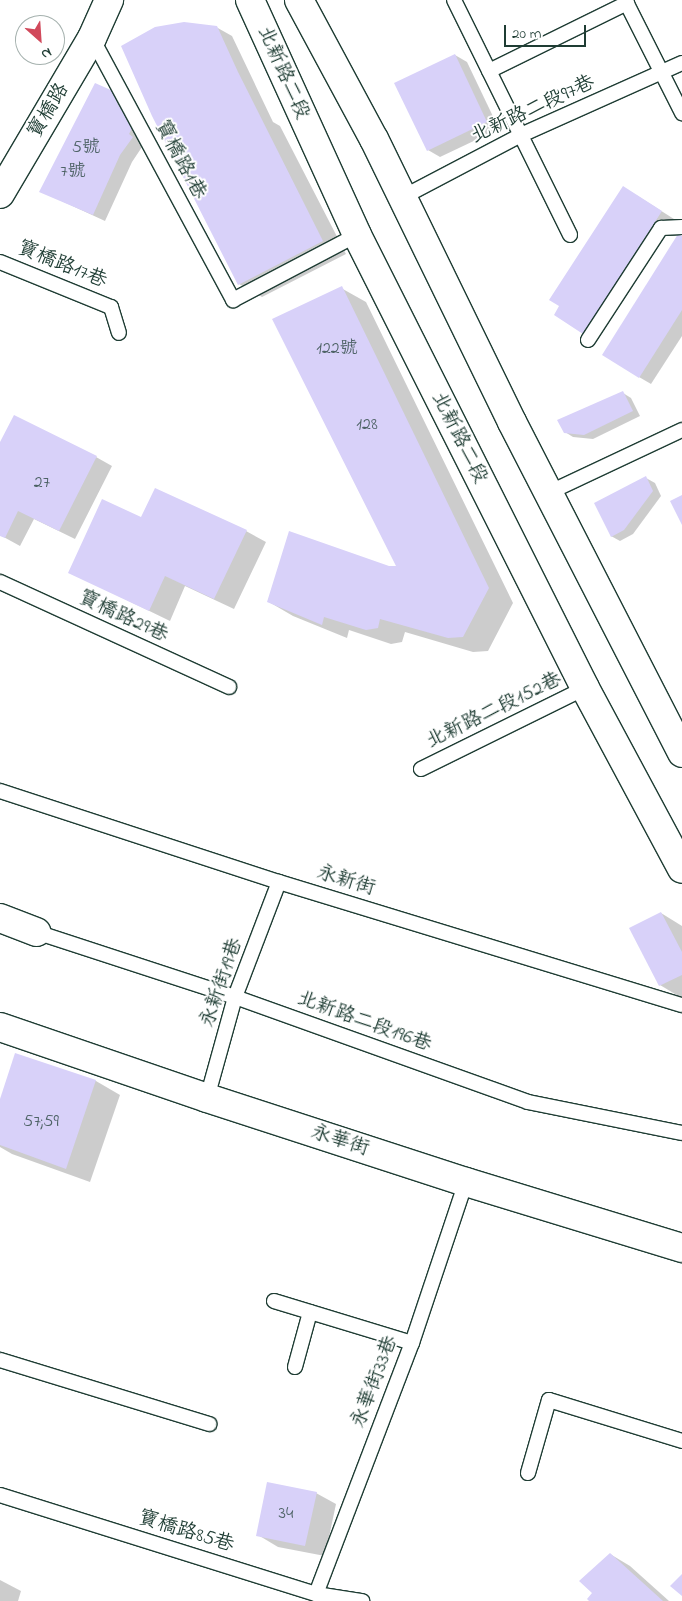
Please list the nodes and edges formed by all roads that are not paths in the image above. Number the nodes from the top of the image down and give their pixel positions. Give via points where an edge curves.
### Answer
1 (109, 0) edge
2 (250, 0) edge
3 (299, 0) edge
4 (454, 0) edge
5 (626, 2) edge
6 (92, 38) junction
7 (682, 63) edge
8 (489, 71) junction
9 (661, 73) junction
10 (682, 113) edge
11 (521, 135) junction
12 (0, 194) edge
13 (403, 197) junction
14 (682, 227) edge
15 (357, 235) junction
16 (570, 235) dead end
17 (0, 262) edge
18 (120, 333) dead end
19 (588, 340) dead end
20 (682, 430) edge
21 (548, 492) junction
22 (0, 582) edge
23 (229, 688) dead end
24 (585, 688) junction
25 (680, 744) edge
26 (420, 770) dead end
27 (0, 791) edge
28 (682, 869) edge
29 (279, 882) junction
30 (0, 918) edge
31 (36, 932) joint
32 (235, 997) junction
33 (682, 1005) edge
34 (0, 1027) edge
35 (207, 1098) junction
36 (682, 1133) edge
37 (466, 1182) junction
38 (682, 1248) edge
39 (274, 1301) dead end
40 (310, 1312) junction
41 (412, 1343) junction
42 (0, 1360) edge
43 (295, 1367) dead end
44 (209, 1424) dead end
45 (682, 1441) edge
46 (528, 1473) dead end
47 (0, 1495) edge
48 (316, 1594) junction
49 (362, 1601) edge

1 - 6 main road, 寶橋路
2 - 15 main road, 北新路二段
3 - 13 main road
4 - 8 lane
5 - 8 lane
5 - 9 lane
6 - 12 main road, 寶橋路
6 - 15 lane, 寶橋路1巷 via 233,300
7 - 9 lane, 北新路二段97巷
8 - 11 lane
9 - 10 lane
9 - 11 lane, 北新路二段97巷
11 - 13 lane, 北新路二段97巷
11 - 16 lane
13 - 21 main road
14 - 19 lane via 661,228
15 - 24 main road, 北新路二段
17 - 18 lane, 寶橋路17巷 via 111,307
20 - 21 lane
21 - 25 main road
22 - 23 lane, 寶橋路29巷
24 - 26 lane, 北新路二段152巷
24 - 28 main road, 北新路二段
27 - 29 lane, 永新街
29 - 32 lane, 永新街19巷
29 - 33 lane, 永新街
30 - 31 main road
31 - 32 lane, 北新路二段196巷
32 - 35 lane, 永新街19巷
32 - 36 lane, 北新路二段196巷 via 528,1102
34 - 35 main road, 永華街
35 - 37 main road, 永華街
37 - 38 main road, 永華街
37 - 41 lane, 永華街33巷
39 - 40 lane
40 - 41 lane
40 - 43 lane
41 - 48 lane, 永華街33巷
42 - 44 lane
45 - 46 lane via 549,1400
47 - 48 lane, 寶橋路85巷
48 - 49 lane, 寶橋路85巷

